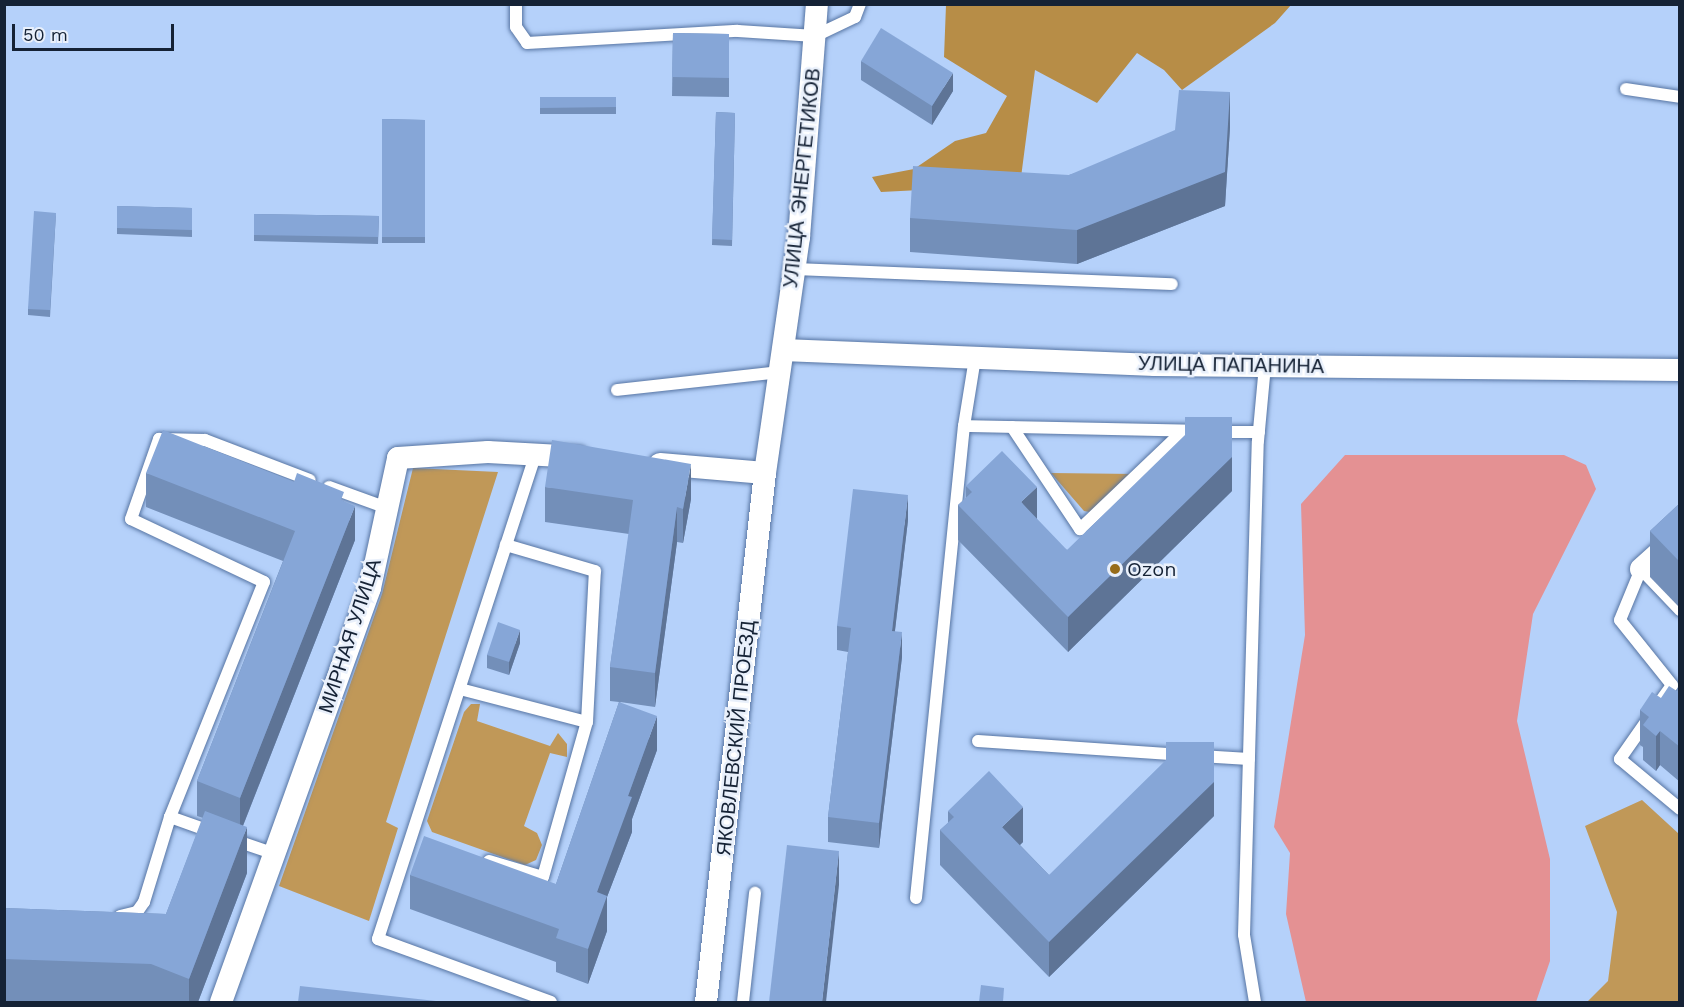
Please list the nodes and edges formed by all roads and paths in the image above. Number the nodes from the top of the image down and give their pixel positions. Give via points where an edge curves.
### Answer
1 (516, 4) edge
2 (817, 4) edge
3 (860, 4) edge
4 (815, 36) junction
5 (1626, 89) dead end
6 (1680, 97) edge
7 (795, 269) junction
8 (1172, 284) dead end
9 (975, 358) junction
10 (782, 361) junction
11 (1265, 366) junction
12 (1680, 370) edge
13 (617, 390) dead end
14 (964, 426) junction
15 (1012, 427) junction
16 (1183, 431) junction
17 (1258, 432) junction
18 (536, 453) junction
19 (604, 459) edge
20 (639, 462) edge
21 (765, 474) junction
22 (387, 508) junction
23 (1680, 534) edge
24 (506, 545) junction
25 (1641, 569) junction
26 (1680, 610) edge
27 (460, 689) junction
28 (1676, 689) edge
29 (587, 722) junction
30 (978, 741) dead end
31 (1249, 759) junction
32 (1680, 809) edge
33 (170, 817) junction
34 (275, 854) junction
35 (477, 857) edge
36 (755, 894) dead end
37 (916, 898) dead end
38 (107, 915) edge
39 (221, 1002) edge
40 (550, 1002) edge
41 (706, 1002) edge
42 (743, 1002) edge
43 (1255, 1002) edge

1 - 4 lane via 516,27 527,43 738,31
2 - 4 street, УЛИЦА ЭНЕРГЕТИКОВ
3 - 4 lane via 855,17
4 - 7 street, УЛИЦА ЭНЕРГЕТИКОВ
5 - 6 lane
7 - 8 lane
7 - 10 street, УЛИЦА ЭНЕРГЕТИКОВ
9 - 10 street, УЛИЦА ПАПАНИНА
9 - 11 street, УЛИЦА ПАПАНИНА
9 - 14 lane
10 - 13 lane
10 - 21 street
11 - 12 street, УЛИЦА ПАПАНИНА
11 - 17 lane
14 - 15 lane
14 - 37 lane
15 - 16 lane
15 - 16 lane via 1080,529
16 - 17 lane
17 - 31 lane
18 - 19 street, МИРНАЯ УЛИЦА
18 - 22 street, МИРНАЯ УЛИЦА via 398,458
18 - 24 lane
20 - 21 street
21 - 41 street, ЯКОВЛЕВСКИЙ ПРОЕЗД
22 - 33 lane via 205,440 159,439 131,519 264,582
22 - 34 street, МИРНАЯ УЛИЦА via 370,588
23 - 25 street
24 - 27 lane
24 - 29 lane via 595,572
25 - 26 lane
25 - 28 lane via 1620,620
27 - 29 lane
27 - 40 lane via 417,839 378,939
28 - 32 lane via 1620,759
29 - 35 lane via 543,877
30 - 31 lane
31 - 43 lane via 1244,935
33 - 34 lane
33 - 38 lane via 144,902 130,916
34 - 39 street, МИРНАЯ УЛИЦА
36 - 42 lane

